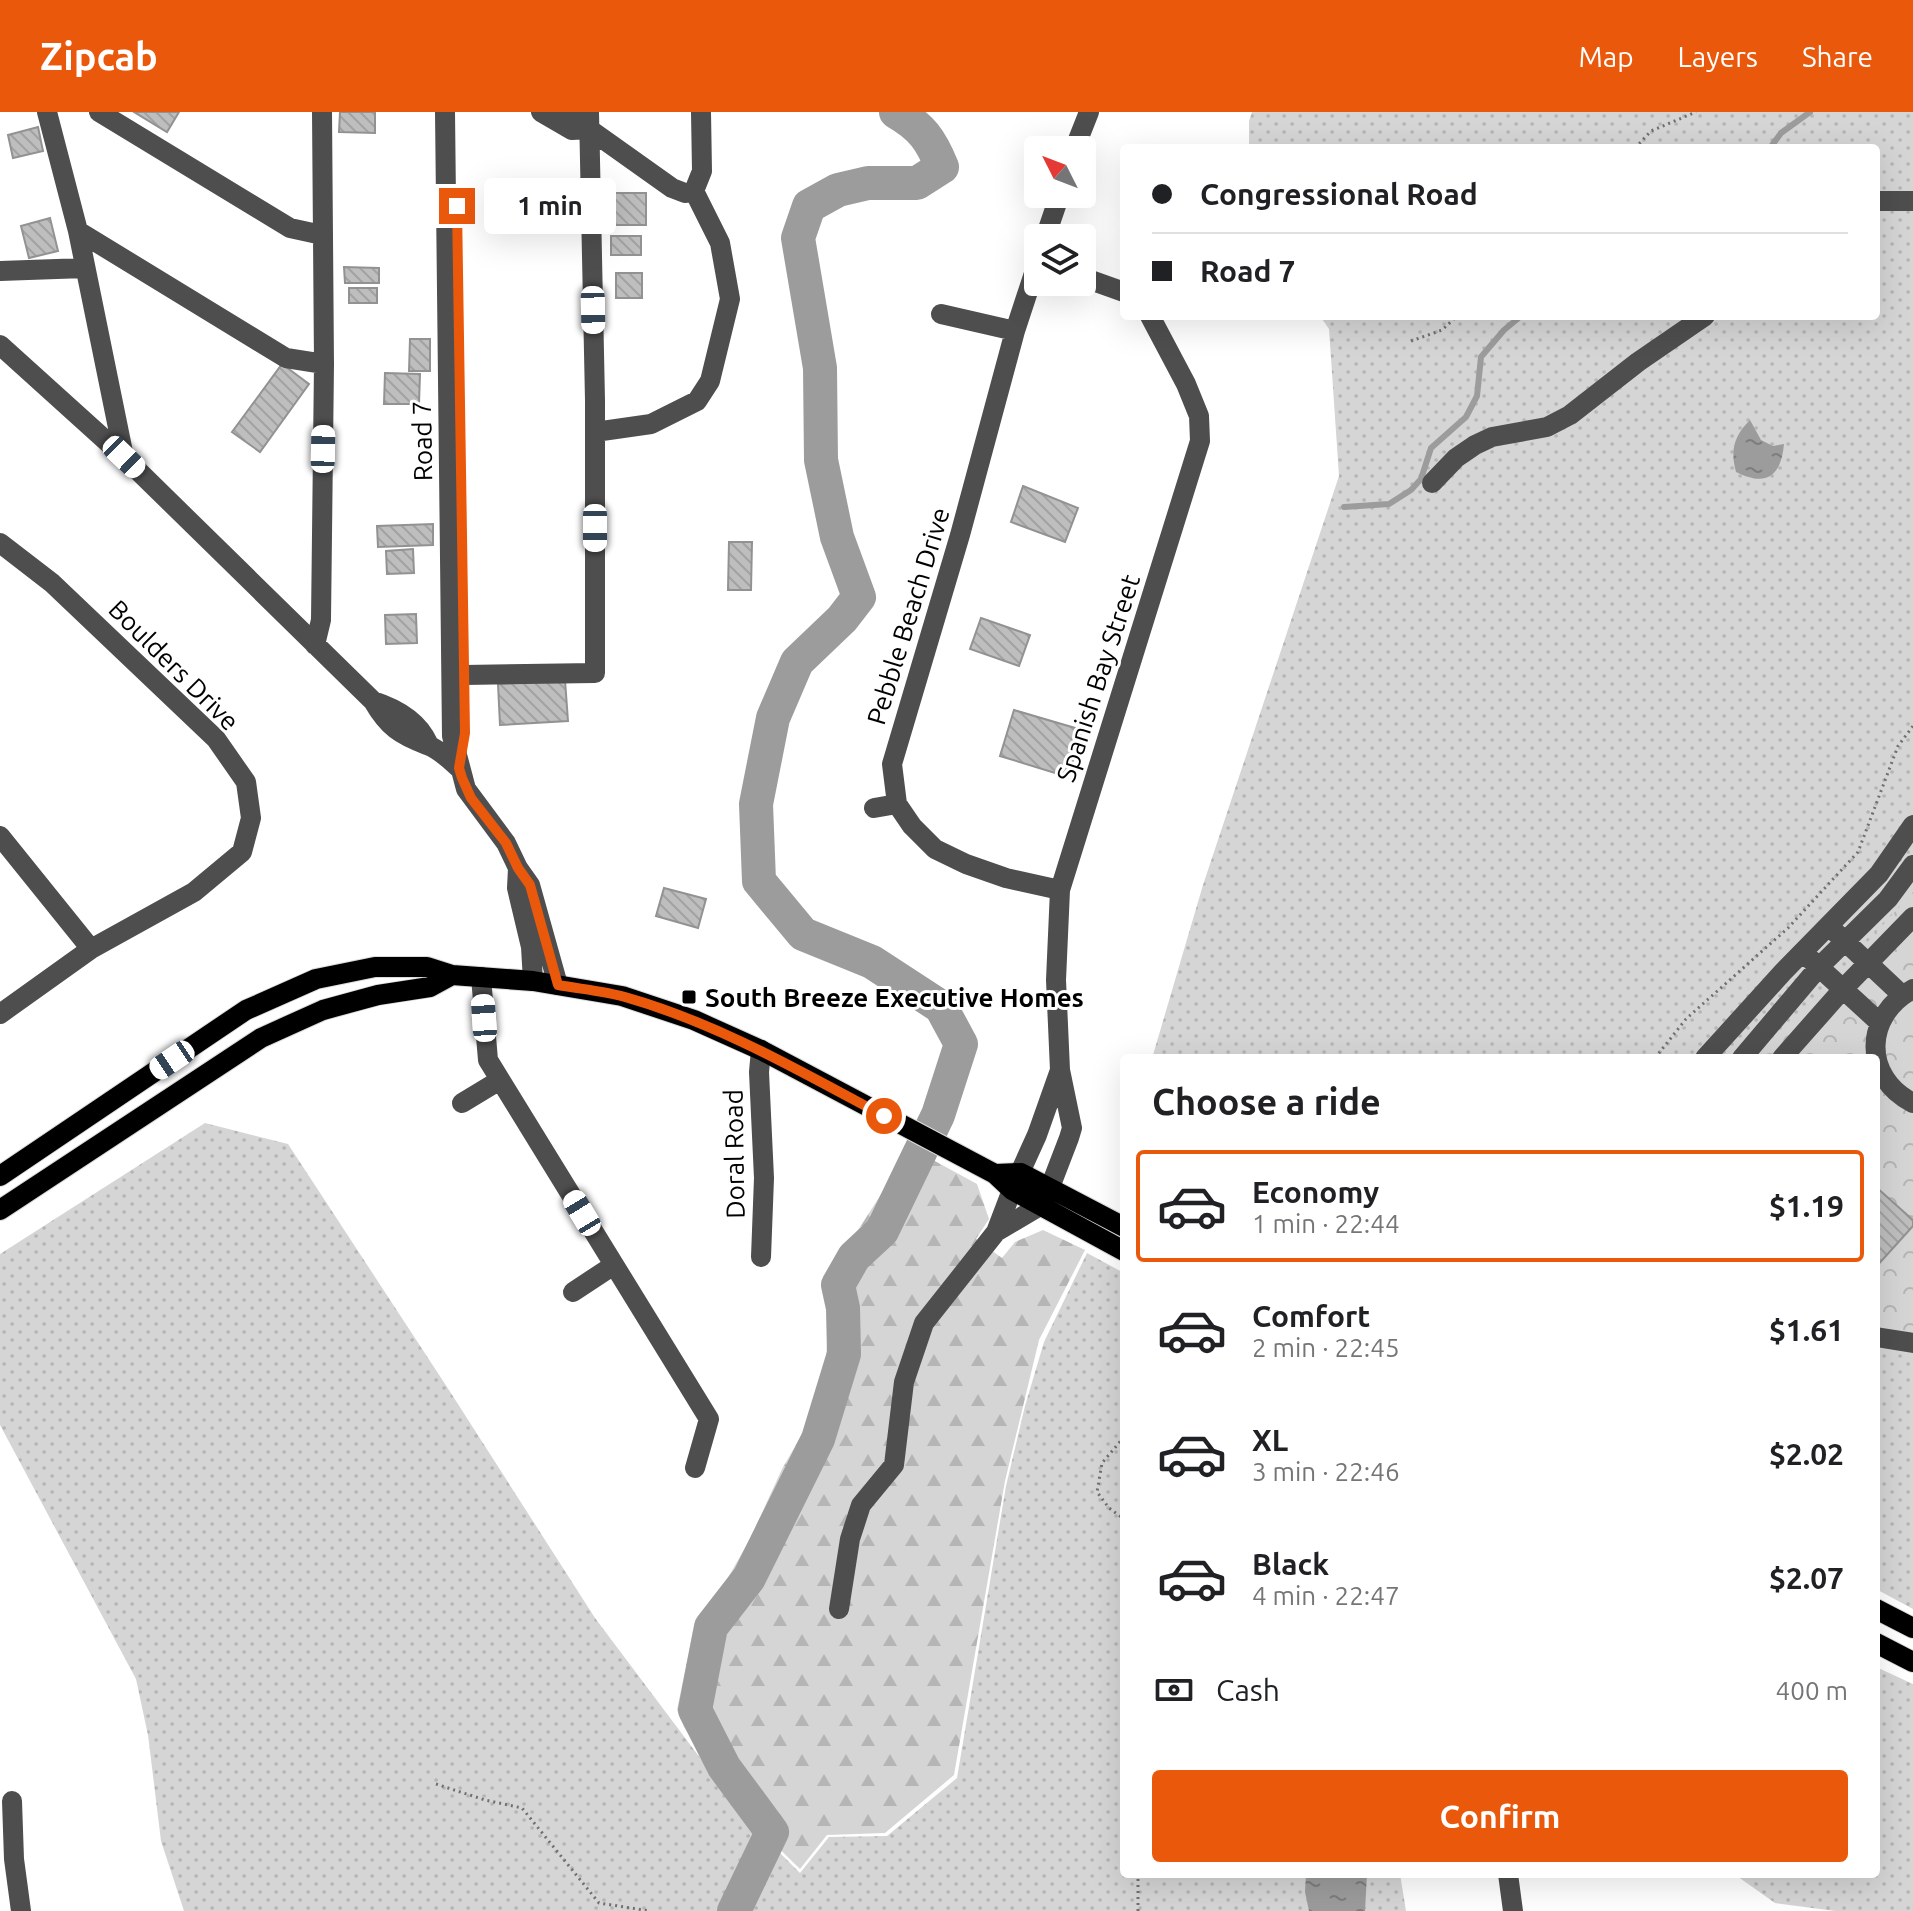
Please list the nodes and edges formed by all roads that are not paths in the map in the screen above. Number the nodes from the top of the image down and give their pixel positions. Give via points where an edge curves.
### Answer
1 (47, 112) edge
2 (99, 112) edge
3 (322, 112) edge
4 (445, 112) edge
5 (456, 112) edge
6 (541, 112) edge
7 (571, 112) edge
8 (701, 112) edge
9 (1089, 112) edge
10 (589, 120) edge
11 (1080, 136) edge
12 (694, 191) junction
13 (1880, 201) edge
14 (1913, 201) edge
15 (78, 231) junction
16 (322, 235) junction
17 (85, 268) junction
18 (0, 271) edge
19 (1096, 282) edge
20 (1120, 291) edge
21 (1027, 296) edge
22 (941, 314) dead end
23 (1152, 320) edge
24 (1699, 320) edge
25 (1015, 331) junction
26 (0, 345) edge
27 (324, 364) junction
28 (595, 432) junction
29 (124, 457) junction
30 (1432, 483) dead end
31 (0, 543) edge
32 (315, 645) junction
33 (464, 675) junction
34 (459, 768) junction
35 (897, 804) junction
36 (874, 808) dead end
37 (1913, 825) edge
38 (0, 836) edge
39 (1913, 865) edge
40 (518, 868) junction
41 (1060, 890) junction
42 (1913, 917) edge
43 (1830, 927) junction
44 (1845, 941) junction
45 (91, 949) junction
46 (1803, 952) junction
47 (1869, 962) junction
48 (1819, 967) junction
49 (452, 975) junction
50 (481, 977) junction
51 (533, 981) junction
52 (558, 985) junction
53 (1843, 989) junction
54 (1908, 992) edge
55 (285, 993) junction
56 (0, 1014) edge
57 (295, 1022) junction
58 (1880, 1023) junction
59 (761, 1050) junction
60 (1709, 1054) edge
61 (1745, 1054) edge
62 (1786, 1054) edge
63 (1876, 1054) edge
64 (1060, 1070) junction
65 (1880, 1071) edge
66 (500, 1080) junction
67 (462, 1103) dead end
68 (1913, 1103) edge
69 (0, 1176) edge
70 (1016, 1182) junction
71 (1045, 1198) junction
72 (0, 1210) edge
73 (1120, 1226) edge
74 (993, 1234) junction
75 (1120, 1248) edge
76 (761, 1257) dead end
77 (614, 1265) junction
78 (573, 1292) dead end
79 (1880, 1338) edge
80 (1913, 1343) edge
81 (695, 1468) dead end
82 (839, 1609) dead end
83 (1880, 1611) edge
84 (1913, 1628) edge
85 (1880, 1645) edge
86 (1913, 1662) edge
87 (12, 1801) dead end
88 (1509, 1878) edge
89 (21, 1911) edge
90 (1513, 1911) edge

1 - 15 street
2 - 16 street via 290,228
3 - 16 street
4 - 34 street, Road 7 via 452,736
5 - 33 street, Road 7
6 - 10 street via 572,130
7 - 10 street
8 - 12 street via 702,171
9 - 11 street
10 - 12 street via 672,188
10 - 28 street
12 - 28 street via 720,243 730,299 710,381 697,401 651,424
13 - 14 street
15 - 17 street
15 - 27 street via 286,358
16 - 27 street
17 - 18 street
17 - 29 street
19 - 20 street
21 - 25 street, Pebble Beach Drive
22 - 25 street
23 - 41 street, Spanish Bay Street via 1199,416 1200,441
24 - 30 street via 1570,415 1547,427 1475,445
25 - 35 street, Pebble Beach Drive via 892,764
26 - 29 street
27 - 32 street via 321,620
28 - 33 street via 595,673
29 - 32 street
31 - 45 street, Boulders Drive via 52,583 216,739 246,782 251,818 242,852 194,892
32 - 34 street via 373,701 385,722
33 - 34 street, Road 7 via 465,733
34 - 40 street, Road 7 via 471,798
35 - 36 street
35 - 41 street via 935,849 1006,878
37 - 43 street via 1879,874
38 - 45 street
39 - 44 street via 1888,899
40 - 51 street, Road 7
40 - 52 street, Road 7 via 530,885
41 - 64 street, Spanish Bay Street
42 - 47 street
43 - 44 street
43 - 46 street
44 - 47 street
44 - 48 street
45 - 56 street, Boulders Drive
46 - 48 street
46 - 60 street
47 - 53 street
47 - 54 street
48 - 53 street
48 - 61 street
49 - 50 main road
49 - 55 main road via 427,967 375,967 316,979
49 - 57 main road via 430,987 378,995
50 - 51 main road
50 - 66 street via 488,1060
51 - 52 main road
52 - 59 main road via 622,996
53 - 58 street
53 - 62 street
54 - 58 street via 1889,1007
55 - 57 main road
55 - 69 main road via 246,1010
57 - 72 main road via 261,1038
58 - 63 street
59 - 70 main road
59 - 76 street, Doral Road
64 - 70 street, Spanish Bay Street
64 - 71 street, Spanish Bay Street via 1072,1128
65 - 68 street via 1892,1089
66 - 67 street
66 - 77 street
70 - 71 main road
70 - 74 street, Spanish Bay Street
71 - 73 main road
71 - 74 street
71 - 75 main road
74 - 82 street via 924,1323 904,1382 894,1465 861,1505
77 - 78 street
77 - 81 street via 709,1419
79 - 80 street
83 - 84 main road
85 - 86 main road
87 - 89 street
88 - 90 street

